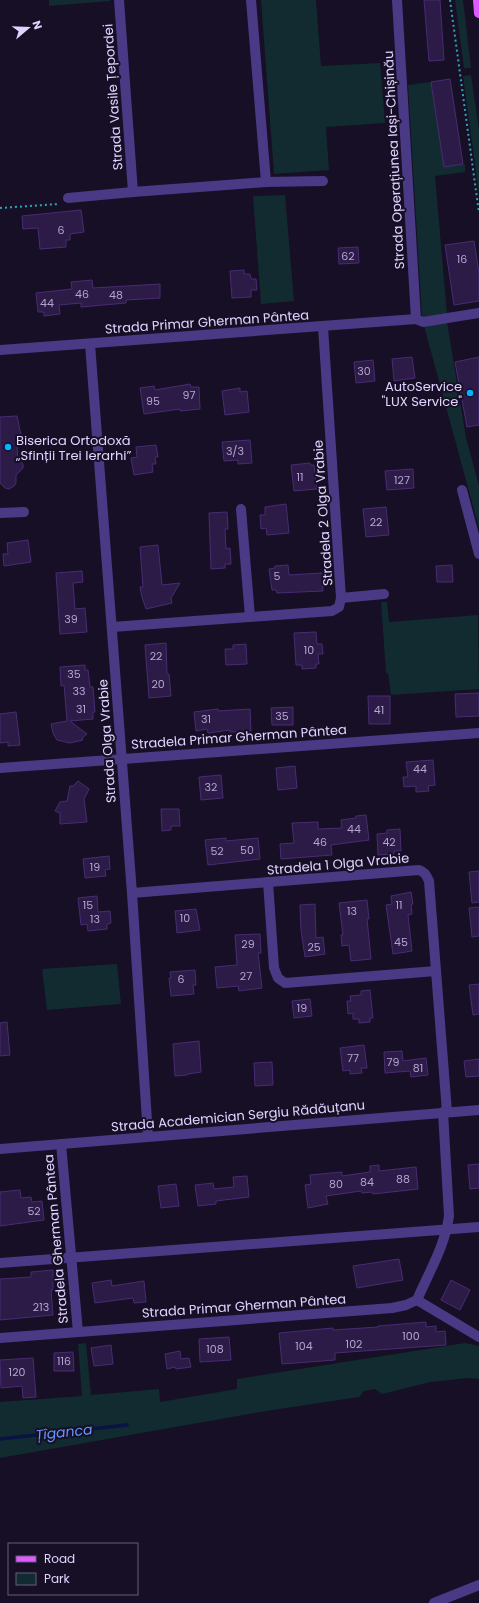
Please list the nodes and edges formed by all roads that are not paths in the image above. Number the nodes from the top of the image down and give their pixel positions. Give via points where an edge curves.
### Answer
1 (119, 0) edge
2 (251, 0) edge
3 (397, 0) edge
4 (478, 0) edge
5 (479, 13) edge
6 (323, 181) dead end
7 (266, 182) junction
8 (133, 192) junction
9 (68, 198) road end
10 (479, 313) edge
11 (416, 319) junction
12 (323, 327) junction
13 (90, 344) junction
14 (0, 350) edge
15 (462, 490) dead end
16 (241, 509) dead end
17 (24, 512) dead end
18 (0, 513) edge
19 (479, 554) edge
20 (384, 594) dead end
21 (341, 598) junction
22 (250, 617) junction
23 (112, 628) junction
24 (479, 733) edge
25 (122, 759) junction
26 (0, 768) edge
27 (268, 882) junction
28 (132, 893) junction
29 (436, 971) junction
30 (479, 1110) edge
31 (445, 1112) junction
32 (148, 1136) junction
33 (61, 1144) junction
34 (0, 1149) edge
35 (479, 1227) edge
36 (447, 1230) junction
37 (70, 1258) junction
38 (0, 1263) edge
39 (417, 1300) junction
40 (78, 1332) junction
41 (479, 1337) edge
42 (0, 1338) edge
43 (479, 1585) edge
44 (434, 1603) edge

1 - 8 street, Strada Vasile Țepordei
2 - 7 street
3 - 11 street, Strada Operațiunea Iași-Chișinău
4 - 5 main road
6 - 7 street
7 - 8 street
8 - 9 street
10 - 11 street, Strada Primar Gherman Pântea via 423,322
11 - 12 street, Strada Primar Gherman Pântea
12 - 13 street, Strada Primar Gherman Pântea
12 - 21 street, Stradela 2 Olga Vrabie
13 - 14 street, Strada Primar Gherman Pântea
13 - 23 street, Strada Olga Vrabie
15 - 19 street
16 - 22 street
17 - 18 street
20 - 21 street
21 - 22 street, Stradela 2 Olga Vrabie via 339,607 332,611
22 - 23 street, Stradela 2 Olga Vrabie
23 - 25 street, Strada Olga Vrabie
24 - 25 street, Stradela Primar Gherman Pântea
25 - 26 street, Stradela Primar Gherman Pântea
25 - 28 street, Strada Olga Vrabie
27 - 28 street, Stradela 1 Olga Vrabie
27 - 29 street via 274,968 278,978 285,983
27 - 29 street, Stradela 1 Olga Vrabie via 419,870 423,872 429,881
28 - 32 street, Strada Olga Vrabie
29 - 31 street, Stradela 1 Olga Vrabie
30 - 31 street, Strada Academician Sergiu Rădăuțanu
31 - 32 street, Strada Academician Sergiu Rădăuțanu
31 - 36 street, Stradela 1 Olga Vrabie via 449,1216
32 - 33 street, Strada Academician Sergiu Rădăuțanu
33 - 34 street, Strada Academician Sergiu Rădăuțanu
33 - 37 street, Stradela Gherman Pântea
35 - 36 street
36 - 37 street
36 - 39 street, Stradela 1 Olga Vrabie
37 - 38 street
37 - 40 street, Stradela Gherman Pântea
39 - 40 street, Strada Primar Gherman Pântea via 392,1308
39 - 41 street
40 - 42 street, Strada Primar Gherman Pântea
43 - 44 street

